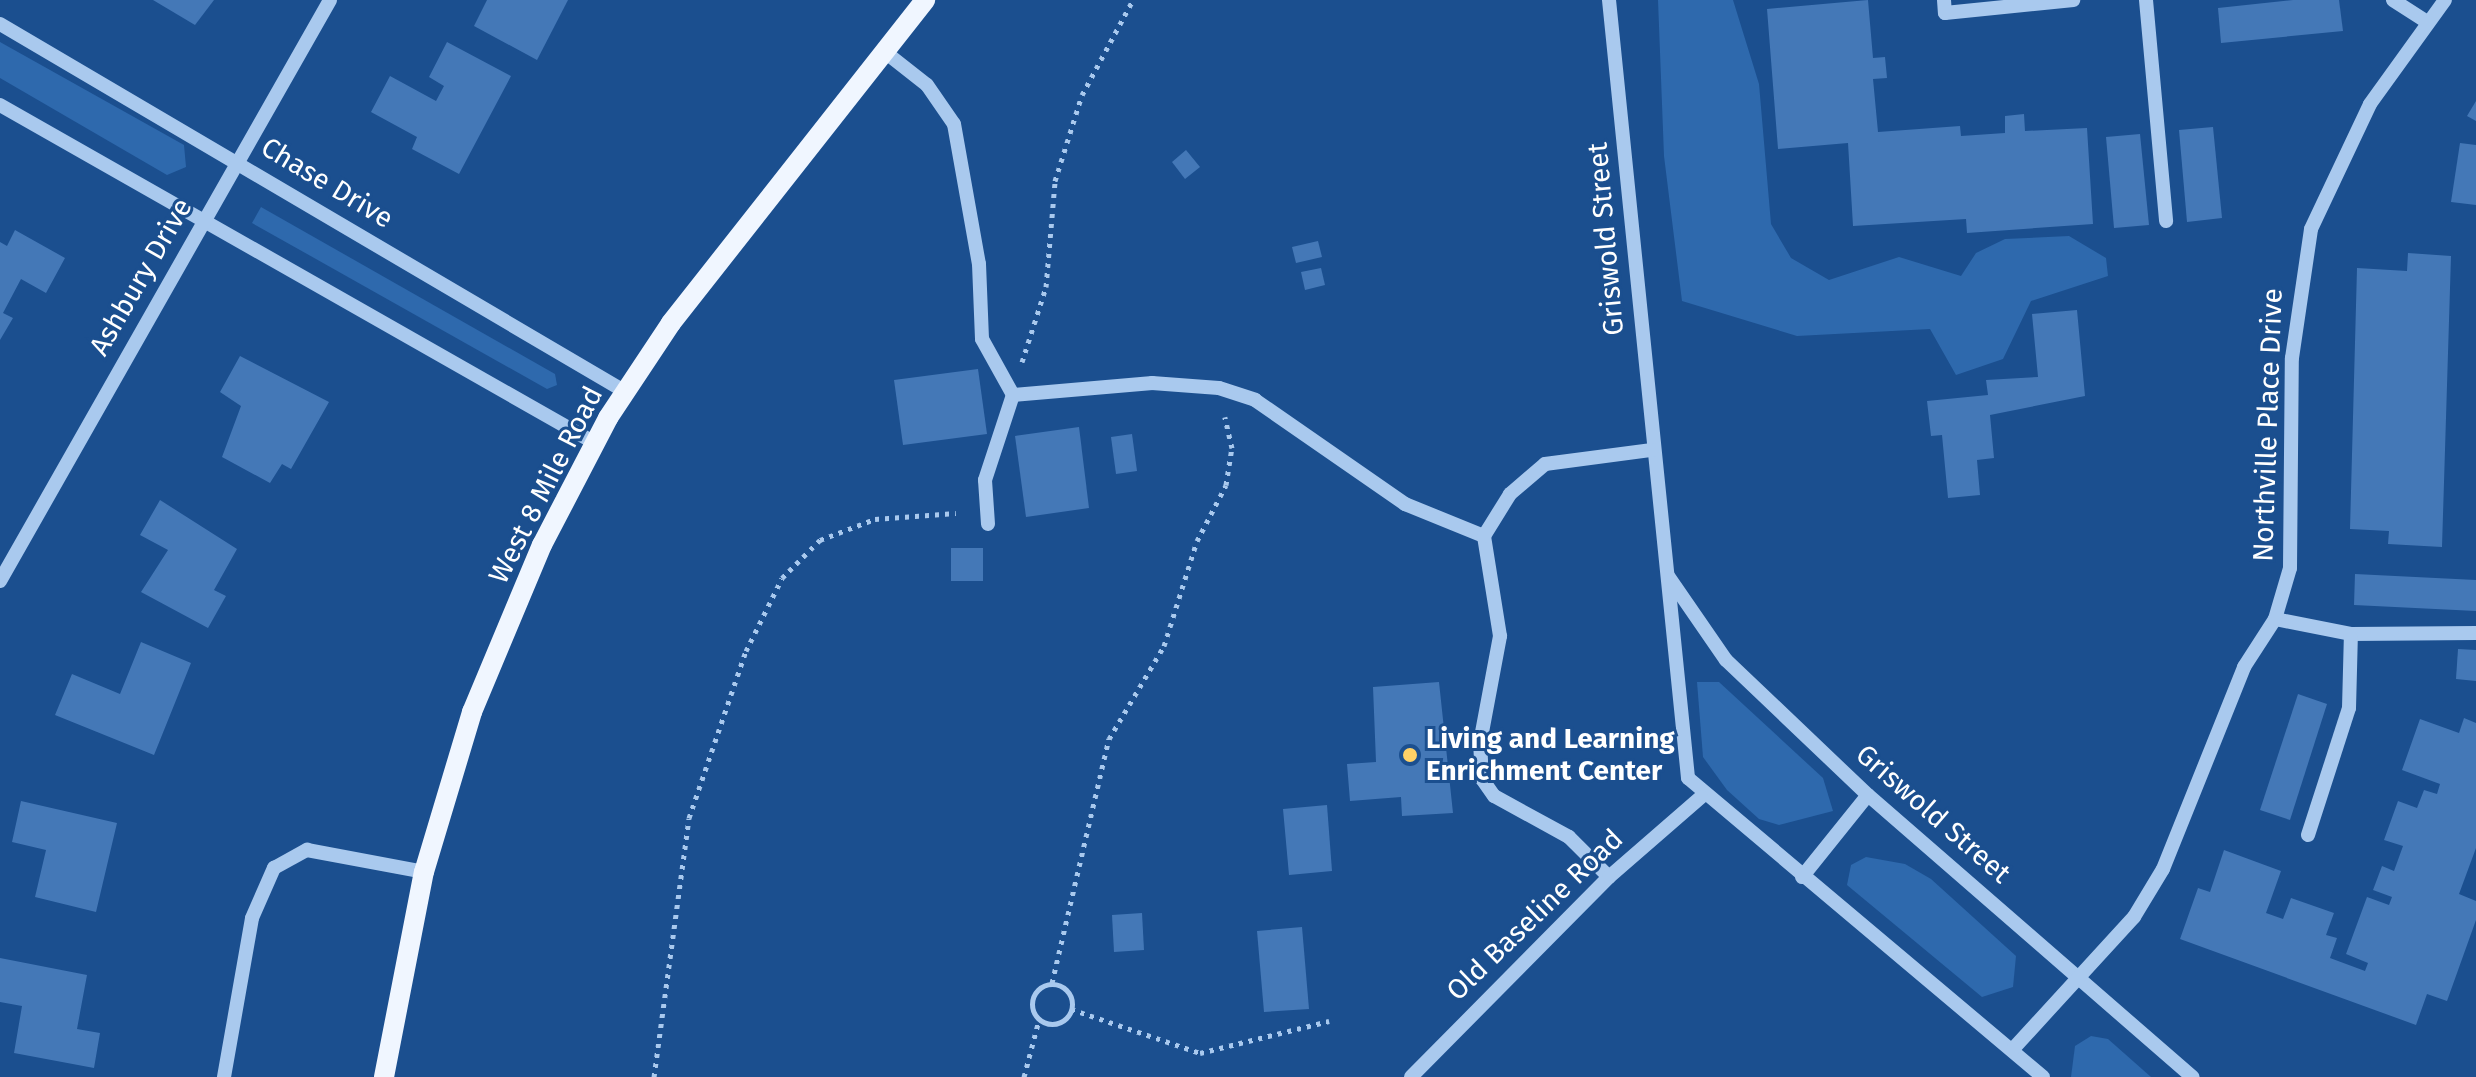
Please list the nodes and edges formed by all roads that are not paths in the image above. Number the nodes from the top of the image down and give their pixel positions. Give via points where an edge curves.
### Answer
1 (330, 0) edge
2 (925, 0) edge
3 (1609, 0) edge
4 (1944, 0) edge
5 (2073, 0) edge
6 (2146, 0) edge
7 (2393, 0) edge
8 (2445, 0) edge
9 (2427, 22) junction
10 (0, 24) edge
11 (885, 52) junction
12 (0, 105) edge
13 (238, 160) junction
14 (2166, 221) dead end
15 (201, 225) junction
16 (624, 391) junction
17 (1013, 395) junction
18 (595, 443) junction
19 (1652, 450) junction
20 (988, 524) dead end
21 (1484, 536) junction
22 (1664, 568) junction
23 (0, 581) edge
24 (2275, 619) junction
25 (2476, 633) edge
26 (2351, 634) junction
27 (1868, 795) junction
28 (1701, 797) junction
29 (2308, 835) dead end
30 (424, 872) junction
31 (1609, 877) junction
32 (1802, 877) junction
33 (2081, 978) junction
34 (2013, 1049) junction
35 (224, 1077) edge
36 (384, 1077) edge
37 (1411, 1077) edge
38 (2043, 1077) edge
39 (2192, 1077) edge

1 - 13 street, Ashbury Drive
2 - 11 main road, West 8 Mile Road
3 - 19 street, Griswold Street
4 - 5 street via 1945,13
6 - 14 street
7 - 9 street
8 - 9 street, Northville Place Drive
9 - 24 street, Northville Place Drive via 2335,165 2311,229 2292,358 2290,568
10 - 13 street, Chase Drive
11 - 16 main road, West 8 Mile Road
11 - 17 street via 927,85 954,124 979,264 982,339
12 - 15 street
13 - 15 street, Ashbury Drive
13 - 16 street, Chase Drive
15 - 18 street
15 - 23 street, Ashbury Drive
16 - 18 main road, West 8 Mile Road
17 - 20 street via 985,480
17 - 21 street via 1152,383 1219,388 1255,400 1439,523
18 - 30 main road, West 8 Mile Road via 500,641
19 - 21 street via 1545,464 1510,494
19 - 22 street, Griswold Street
21 - 31 street via 1500,636 1483,723 1482,779 1494,796 1569,837
22 - 27 street, Griswold Street via 1726,660
22 - 28 street, Griswold Street via 1680,754
24 - 26 street
24 - 33 street, Northville Place Drive via 2244,667 2163,869 2134,917
25 - 26 street
26 - 29 street via 2349,708
27 - 32 street
27 - 33 street, Griswold Street
28 - 31 street, Old Baseline Road
28 - 32 street, Griswold Street
30 - 35 street via 307,850 274,868 252,918
30 - 36 main road, West 8 Mile Road
31 - 37 street, Old Baseline Road
32 - 34 street, Griswold Street
33 - 34 street, Northville Place Drive
33 - 39 street, Griswold Street
34 - 38 street, Griswold Street

